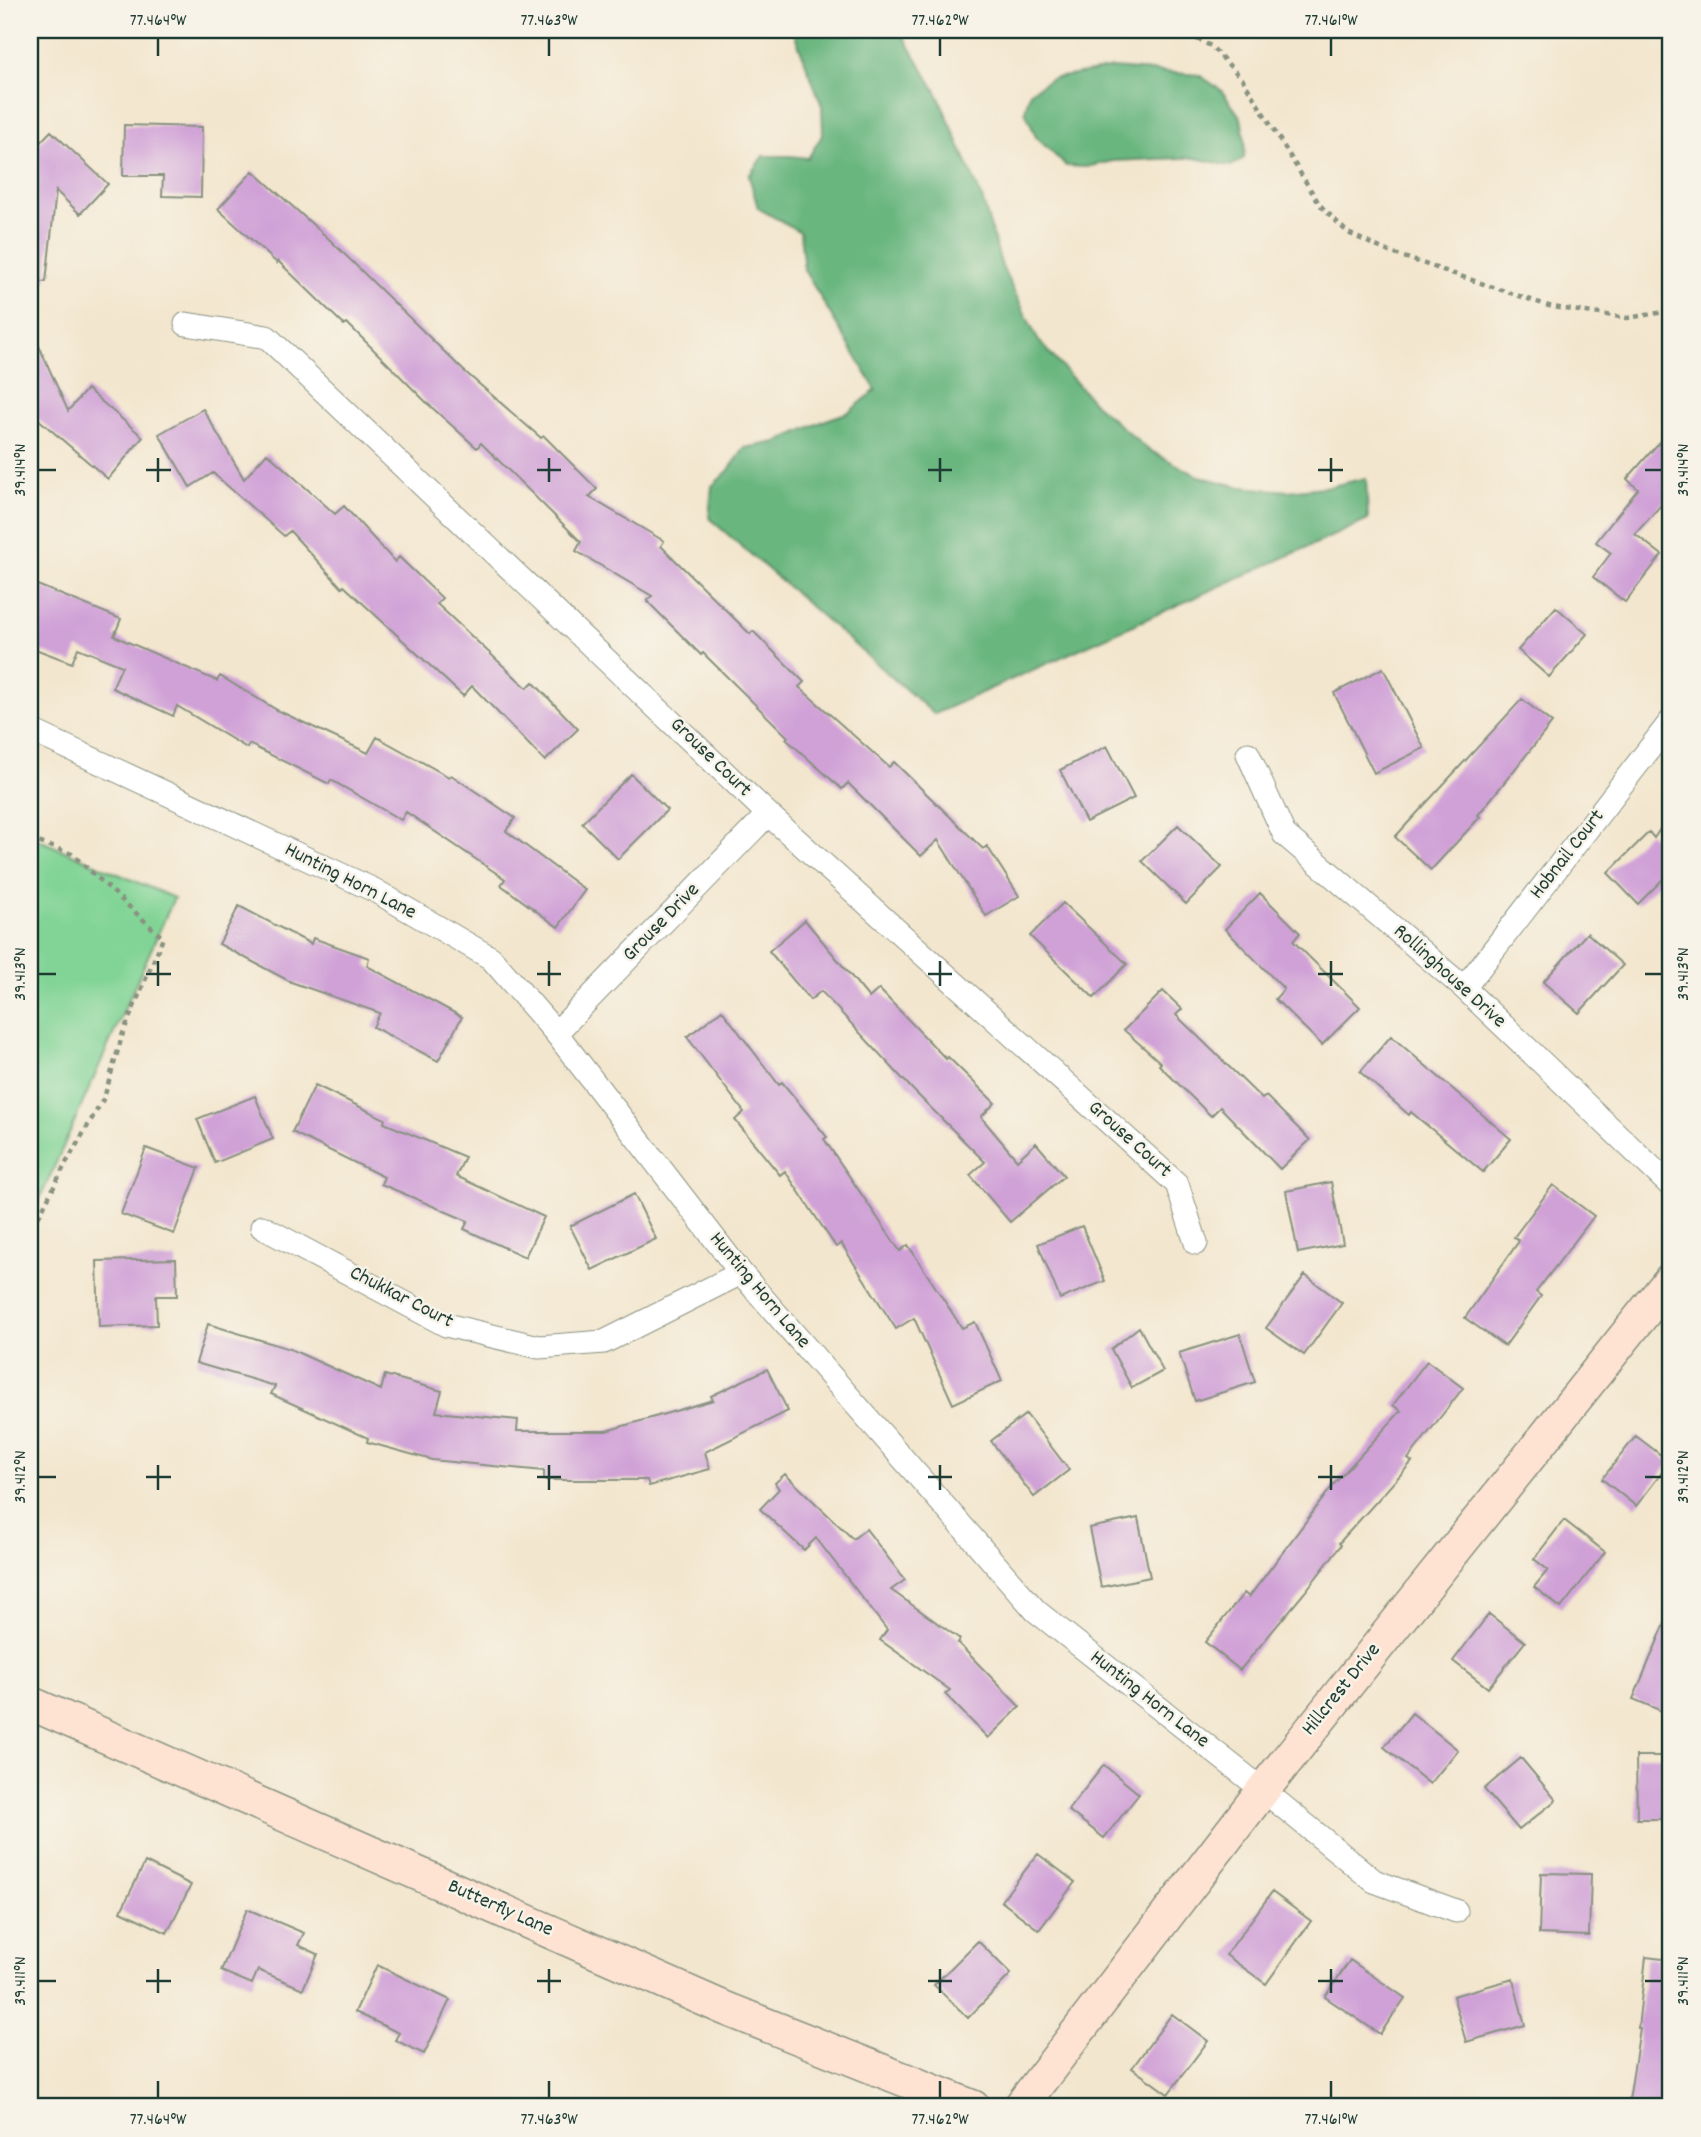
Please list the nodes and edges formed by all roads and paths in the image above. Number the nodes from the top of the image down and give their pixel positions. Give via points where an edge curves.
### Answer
1 (1179, 30) edge
2 (1671, 311) edge
3 (186, 324) dead end
4 (1671, 722) edge
5 (30, 730) edge
6 (1248, 754) dead end
7 (768, 814) junction
8 (30, 839) edge
9 (1464, 988) junction
10 (556, 1033) junction
11 (1671, 1186) edge
12 (30, 1222) edge
13 (262, 1227) dead end
14 (1196, 1243) dead end
15 (741, 1273) junction
16 (1671, 1279) edge
17 (30, 1703) edge
18 (1263, 1790) junction
19 (1455, 1910) dead end
20 (973, 2107) edge
21 (1020, 2107) edge

1 - 2 path via 1211,46 1243,80 1320,205 1348,233 1389,252 1552,307 1627,318
3 - 7 street, Grouse Court via 267,337
4 - 9 street, Hobnail Court
5 - 10 street, Hunting Horn Lane via 374,890 491,958
6 - 9 street, Rollinghouse Drive via 1284,834
7 - 10 street, Grouse Drive
7 - 14 street, Grouse Court via 1177,1184
8 - 12 path via 72,854 163,939 123,1033 104,1098 39,1216
9 - 11 street, Rollinghouse Drive
10 - 15 street, Hunting Horn Lane
13 - 15 street, Chukkar Court via 446,1325 539,1348 604,1342
15 - 18 street, Hunting Horn Lane via 1036,1611
16 - 18 street, Hillcrest Drive
17 - 20 street, Butterfly Lane via 724,2008
18 - 19 street, Hunting Horn Lane via 1374,1881
18 - 21 street, Hillcrest Drive

